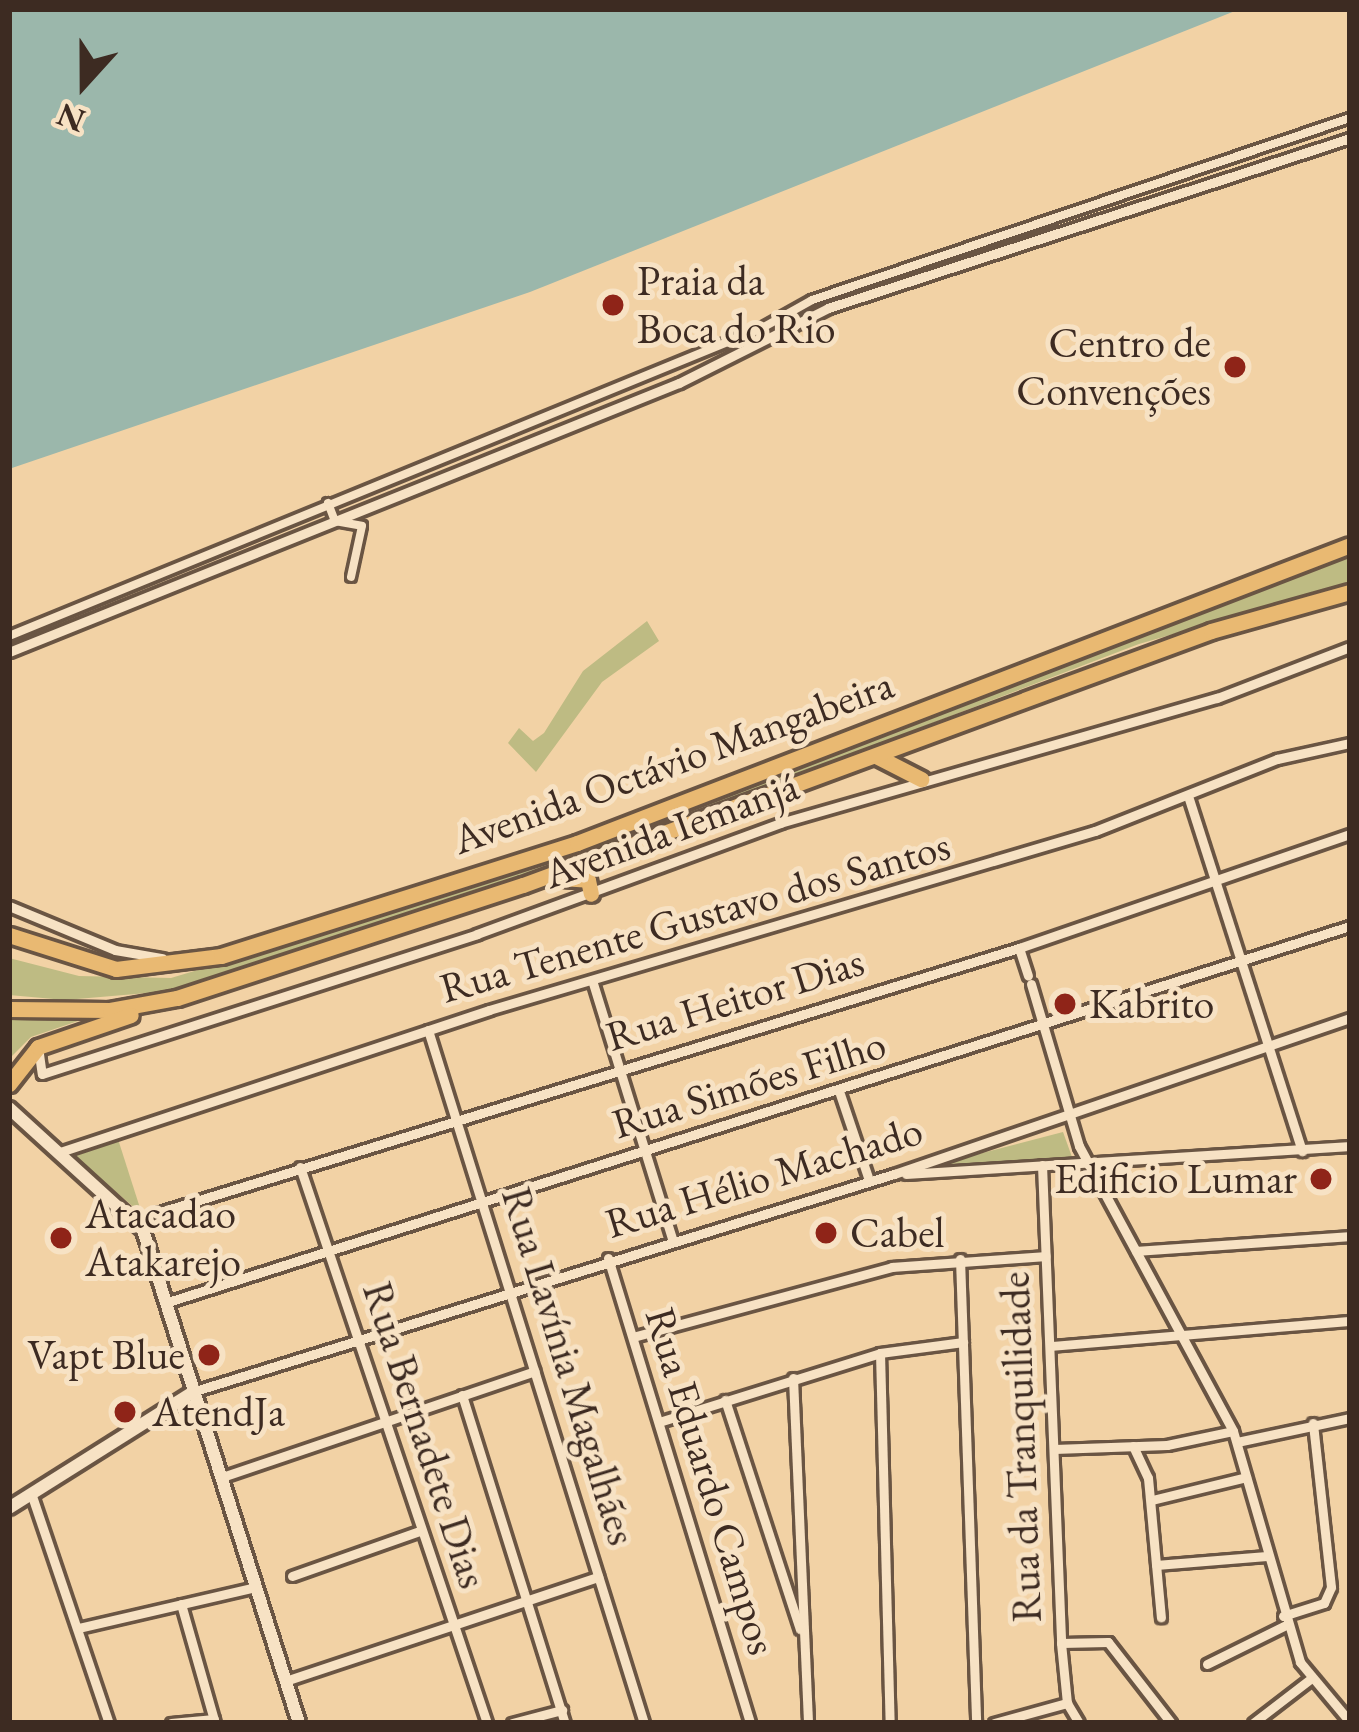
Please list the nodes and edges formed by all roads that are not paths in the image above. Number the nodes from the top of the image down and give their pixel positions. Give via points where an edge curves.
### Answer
1 (1350, 118) edge
2 (1350, 138) edge
3 (328, 503) junction
4 (335, 521) junction
5 (1350, 545) edge
6 (351, 577) dead end
7 (1350, 592) edge
8 (9, 636) edge
9 (1350, 646) edge
10 (9, 652) edge
11 (1350, 743) edge
12 (873, 755) junction
13 (921, 779) junction
14 (1189, 799) junction
15 (1350, 835) edge
16 (1213, 880) junction
17 (523, 885) junction
18 (591, 894) junction
19 (9, 906) edge
20 (1350, 926) edge
21 (9, 934) edge
22 (1019, 948) junction
23 (221, 956) junction
24 (1240, 957) junction
25 (592, 980) junction
26 (177, 998) junction
27 (9, 1009) edge
28 (1350, 1018) edge
29 (1045, 1024) junction
30 (428, 1030) junction
31 (1269, 1044) junction
32 (38, 1047) junction
33 (618, 1069) junction
34 (9, 1084) edge
35 (839, 1091) junction
36 (9, 1108) edge
37 (1069, 1114) junction
38 (458, 1119) junction
39 (9, 1130) edge
40 (44, 1144) junction
41 (1350, 1146) edge
42 (645, 1150) junction
43 (1302, 1151) junction
44 (57, 1154) junction
45 (1086, 1161) junction
46 (1042, 1165) junction
47 (300, 1167) junction
48 (894, 1174) junction
49 (869, 1180) junction
50 (485, 1202) junction
51 (157, 1213) joint
52 (136, 1220) junction
53 (1350, 1236) edge
54 (672, 1238) junction
55 (1136, 1251) junction
56 (329, 1253) junction
57 (1046, 1256) junction
58 (608, 1258) junction
59 (960, 1259) junction
60 (512, 1287) junction
61 (168, 1302) junction
62 (1350, 1321) edge
63 (1182, 1334) junction
64 (356, 1335) junction
65 (633, 1336) junction
66 (963, 1342) junction
67 (1051, 1346) junction
68 (880, 1353) junction
69 (535, 1371) junction
70 (793, 1378) junction
71 (195, 1391) junction
72 (462, 1395) junction
73 (725, 1400) junction
74 (1350, 1418) edge
75 (384, 1420) junction
76 (659, 1422) junction
77 (1313, 1423) junction
78 (1235, 1437) junction
79 (1133, 1446) junction
80 (1054, 1449) junction
81 (222, 1477) junction
82 (1246, 1478) junction
83 (32, 1496) junction
84 (1152, 1500) junction
85 (9, 1508) edge
86 (420, 1531) junction
87 (1267, 1556) junction
88 (1156, 1565) junction
89 (292, 1576) dead end
90 (598, 1576) junction
91 (256, 1587) junction
92 (530, 1600) junction
93 (181, 1604) junction
94 (1161, 1617) dead end
95 (1285, 1620) junction
96 (454, 1626) junction
97 (78, 1628) junction
98 (804, 1639) junction
99 (1061, 1642) junction
100 (1207, 1664) dead end
101 (288, 1680) junction
102 (1310, 1681) junction
103 (1067, 1703) junction
104 (562, 1710) junction
105 (214, 1721) edge
106 (1344, 1721) edge
107 (109, 1723) edge
108 (172, 1723) edge
109 (299, 1723) edge
110 (487, 1723) edge
111 (512, 1723) edge
112 (565, 1723) edge
113 (644, 1723) edge
114 (750, 1723) edge
115 (808, 1723) edge
116 (890, 1723) edge
117 (976, 1723) edge
118 (994, 1723) edge
119 (1079, 1723) edge
120 (1171, 1723) edge
121 (1253, 1723) edge

1 - 3 street via 812,301
2 - 4 street via 828,308 735,359
3 - 4 street
3 - 8 street
4 - 6 street via 362,526
4 - 10 street
5 - 23 main road, Avenida Octávio Mangabeira via 577,843
7 - 12 main road, Avenida Octávio Mangabeira via 1211,631
9 - 13 street, Avenida Iemanjá via 1217,698
11 - 14 street, Rua Tenente Gustavo dos Santos via 1251,767
12 - 13 main road
12 - 17 main road, Avenida Octávio Mangabeira
13 - 18 street, Avenida Iemanjá
14 - 16 street
14 - 25 street, Rua Tenente Gustavo dos Santos via 869,903
15 - 16 street, Rua Heitor Dias
16 - 22 street, Rua Heitor Dias
16 - 24 street
17 - 18 main road via 572,875 588,880
17 - 26 main road, Avenida Octávio Mangabeira
18 - 32 street, Avenida Iemanjá via 42,1074
19 - 23 street via 134,955
20 - 24 street, Rua Simões Filho
21 - 23 main road, Avenida Octávio Mangabeira via 116,969
22 - 29 street
22 - 33 street, Rua Heitor Dias
24 - 29 street, Rua Simões Filho
24 - 31 street
25 - 30 street, Rua Tenente Gustavo dos Santos
25 - 33 street
26 - 27 main road, Avenida Octávio Mangabeira via 77,1012
26 - 32 main road
28 - 31 street, Rua Hélio Machado
29 - 35 street, Rua Simões Filho
29 - 37 street
30 - 38 street, Rua Lavínia Magalhães
30 - 44 street, Rua Tenente Gustavo dos Santos
31 - 37 street, Rua Hélio Machado
31 - 43 street
32 - 34 main road
33 - 38 street, Rua Heitor Dias
33 - 42 street
35 - 42 street, Rua Simões Filho
35 - 49 street
36 - 40 street
37 - 45 street
37 - 48 street, Rua Hélio Machado
38 - 47 street, Rua Heitor Dias
38 - 50 street, Rua Lavínia Magalhães
39 - 40 street
40 - 44 street
41 - 43 street
42 - 50 street, Rua Simões Filho
42 - 54 street
43 - 45 street
44 - 52 street
45 - 46 street
45 - 55 street
46 - 48 street
46 - 57 street, Rua da Tranquilidade
47 - 51 street, Rua Heitor Dias
47 - 56 street, Rua Bernadete Dias
48 - 49 street, Rua Hélio Machado
49 - 54 street, Rua Hélio Machado
50 - 56 street, Rua Simões Filho
50 - 60 street, Rua Lavínia Magalhães
51 - 52 street, Rua Heitor Dias
52 - 61 street
53 - 55 street
54 - 58 street, Rua Hélio Machado
55 - 63 street
56 - 61 street, Rua Simões Filho
56 - 64 street, Rua Bernadete Dias
57 - 59 street
57 - 67 street, Rua da Tranquilidade
58 - 60 street, Rua Hélio Machado
58 - 65 street, Rua Eduardo Campos
59 - 65 street via 867,1272
59 - 66 street
60 - 64 street, Rua Hélio Machado
60 - 69 street, Rua Lavínia Magalhães
61 - 71 street
62 - 63 street
63 - 67 street
63 - 78 street
64 - 71 street, Rua Hélio Machado
64 - 75 street, Rua Bernadete Dias
65 - 76 street, Rua Eduardo Campos
66 - 68 street
66 - 117 street
67 - 80 street, Rua da Tranquilidade
68 - 70 street
68 - 116 street
69 - 72 street
69 - 90 street, Rua Lavínia Magalhães
70 - 73 street
70 - 98 street
71 - 81 street
71 - 83 street
72 - 75 street
72 - 92 street
73 - 76 street
73 - 98 street
74 - 77 street
75 - 81 street
75 - 86 street, Rua Bernadete Dias
76 - 114 street, Rua Eduardo Campos
77 - 78 street
77 - 95 street via 1330,1587 1324,1603
78 - 79 street
78 - 82 street
79 - 80 street
79 - 84 street
80 - 99 street, Rua da Tranquilidade
81 - 91 street
82 - 84 street
82 - 87 street
83 - 85 street
83 - 97 street
84 - 88 street
86 - 89 street
86 - 96 street, Rua Bernadete Dias
87 - 88 street
87 - 95 street
88 - 94 street
90 - 92 street
90 - 113 street, Rua Lavínia Magalhães
91 - 93 street
91 - 101 street
92 - 96 street
92 - 104 street
93 - 97 street
93 - 105 street
95 - 100 street
95 - 102 street
96 - 101 street
96 - 110 street, Rua Bernadete Dias
97 - 107 street
98 - 115 street
99 - 103 street, Rua da Tranquilidade
99 - 120 street via 1108,1642
101 - 109 street
102 - 106 street
102 - 121 street
103 - 118 street
103 - 119 street, Rua da Tranquilidade
104 - 111 street
104 - 112 street
105 - 108 street

